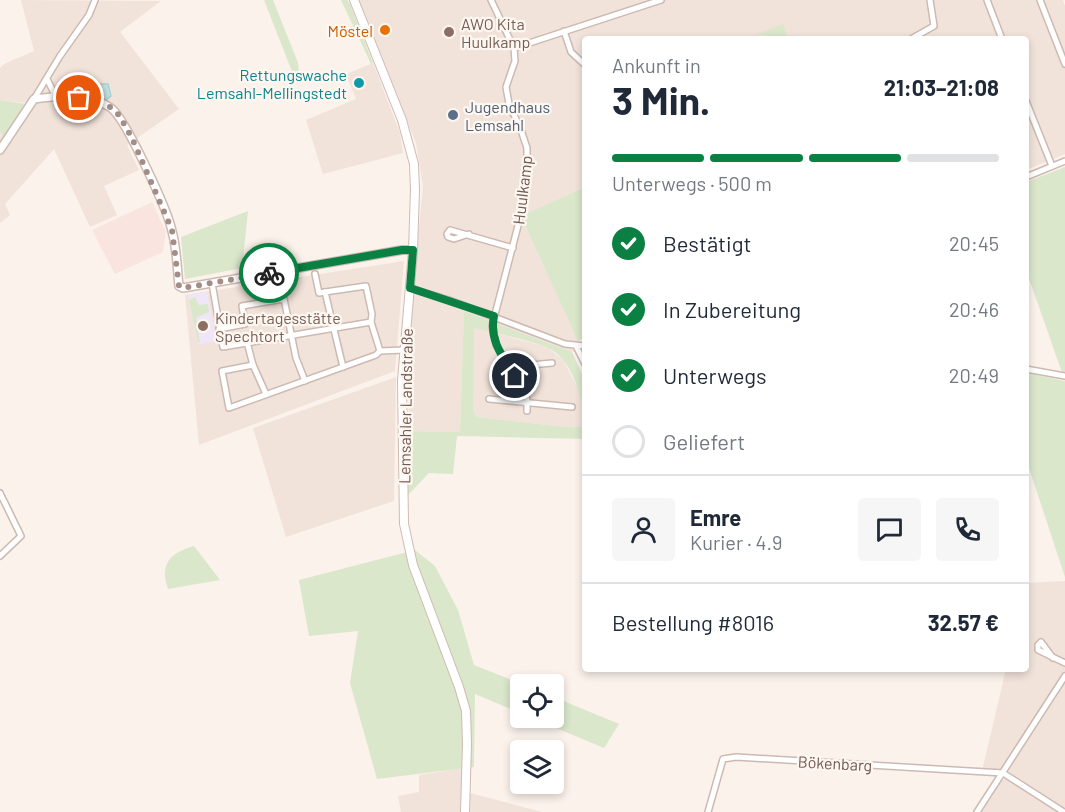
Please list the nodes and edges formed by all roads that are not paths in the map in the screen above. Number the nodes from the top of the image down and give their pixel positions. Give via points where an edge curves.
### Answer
1 (95, 0) edge
2 (354, 0) edge
3 (491, 0) edge
4 (661, 0) edge
5 (930, 0) edge
6 (987, 0) edge
7 (1040, 0) edge
8 (564, 31) junction
9 (916, 36) edge
10 (1001, 36) edge
11 (514, 48) junction
12 (582, 62) edge
13 (1065, 64) edge
14 (47, 79) junction
15 (56, 97) junction
16 (34, 99) junction
17 (1029, 108) edge
18 (0, 150) edge
19 (1065, 161) edge
20 (1052, 166) junction
21 (1029, 176) edge
22 (469, 234) dead end
23 (513, 248) junction
24 (413, 250) junction
25 (315, 274) dead end
26 (272, 281) dead end
27 (212, 284) junction
28 (410, 288) junction
29 (325, 292) junction
30 (276, 300) junction
31 (494, 316) junction
32 (371, 322) junction
33 (332, 328) junction
34 (219, 329) junction
35 (291, 335) junction
36 (247, 342) junction
37 (576, 346) junction
38 (582, 346) edge
39 (404, 350) junction
40 (380, 351) junction
41 (582, 358) edge
42 (552, 363) dead end
43 (253, 365) junction
44 (343, 367) junction
45 (509, 367) junction
46 (1029, 370) edge
47 (1065, 376) edge
48 (304, 381) junction
49 (266, 394) junction
50 (489, 399) dead end
51 (527, 403) junction
52 (572, 407) dead end
53 (527, 411) dead end
54 (0, 493) edge
55 (0, 556) edge
56 (1053, 658) dead end
57 (1065, 663) edge
58 (1065, 676) edge
59 (1057, 689) junction
60 (1065, 693) edge
61 (1003, 773) junction
62 (465, 812) edge
63 (708, 812) edge
64 (977, 812) edge
65 (1065, 812) edge

1 - 14 street
2 - 24 main road, Lemsahler Landstraße via 410,145 415,183
3 - 11 street
4 - 8 street
5 - 9 street via 934,26
6 - 10 street
7 - 13 street
8 - 11 street
8 - 12 street via 571,52
11 - 23 street, Huulkamp via 515,61 506,87 508,104 521,130 527,158
14 - 15 street
14 - 16 street
15 - 16 street
15 - 27 street via 87,99 109,106 119,115 172,230 179,286
16 - 18 street
17 - 20 street
19 - 20 street
20 - 21 street
22 - 23 street
23 - 31 street, Huulkamp
24 - 27 street
24 - 28 main road, Lemsahler Landstraße
25 - 29 street via 319,293
26 - 30 street
27 - 34 street
28 - 31 street
28 - 39 main road, Lemsahler Landstraße
29 - 32 street via 366,286
29 - 33 street
30 - 34 street via 242,306 245,324
30 - 35 street via 284,299
31 - 37 street
31 - 45 street, Huulkamp via 496,345
32 - 33 street
32 - 40 street
33 - 35 street
33 - 44 street
34 - 36 street via 223,346
35 - 36 street
35 - 48 street
36 - 43 street
37 - 38 street
37 - 41 street
39 - 40 street
39 - 62 main road, Lemsahler Landstraße via 405,536 466,711
40 - 44 street
42 - 45 street
43 - 49 street
43 - 49 street via 222,371 229,408
44 - 48 street
45 - 51 street, Huulkamp
46 - 47 street
48 - 49 street
50 - 51 street
51 - 52 street
51 - 53 street
54 - 55 street via 21,536
56 - 57 street
58 - 59 street
59 - 60 street
59 - 61 street
61 - 63 street, Bökenbarg via 736,757 723,759
61 - 64 street
61 - 65 street

